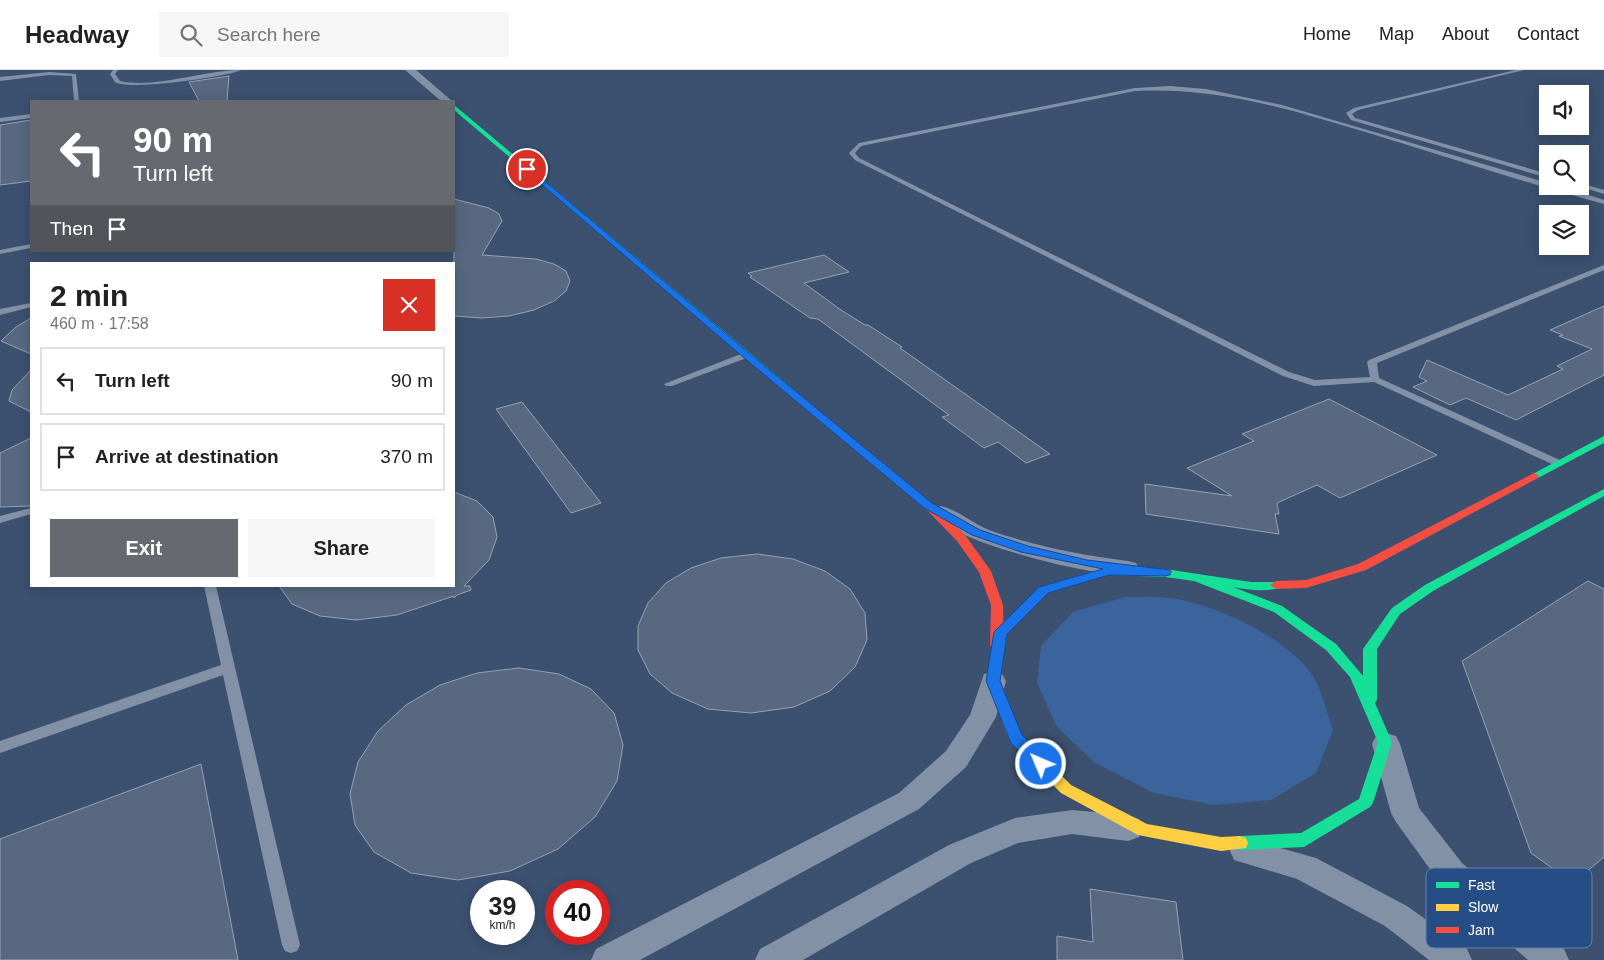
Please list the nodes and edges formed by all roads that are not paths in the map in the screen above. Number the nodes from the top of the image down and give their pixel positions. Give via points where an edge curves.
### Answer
1 (116, 70) edge
2 (239, 70) edge
3 (410, 70) edge
4 (1522, 70) edge
5 (168, 74) dead end
6 (0, 80) edge
7 (150, 83) junction
8 (77, 100) edge
9 (446, 100) edge
10 (455, 108) edge
11 (30, 116) edge
12 (0, 120) edge
13 (1539, 173) edge
14 (1539, 182) edge
15 (1589, 188) edge
16 (1604, 192) edge
17 (1581, 195) edge
18 (1604, 202) edge
19 (30, 246) edge
20 (0, 252) edge
21 (1604, 267) edge
22 (30, 305) edge
23 (0, 312) edge
24 (746, 355) junction
25 (1375, 379) junction
26 (670, 384) dead end
27 (1604, 439) edge
28 (1558, 463) junction
29 (1604, 492) edge
30 (928, 505) junction
31 (30, 512) edge
32 (0, 520) edge
33 (1165, 572) junction
34 (1199, 578) junction
35 (210, 587) edge
36 (997, 652) junction
37 (228, 668) junction
38 (993, 681) junction
39 (1370, 711) junction
40 (1385, 742) junction
41 (0, 747) edge
42 (1144, 830) junction
43 (1221, 844) junction
44 (1448, 868) edge
45 (1426, 938) edge
46 (291, 944) dead end
47 (1439, 948) edge
48 (1538, 948) edge
49 (608, 960) edge
50 (772, 960) edge
51 (1455, 960) edge
52 (1552, 960) edge

1 - 7 lane via 112,74 119,82
2 - 7 lane
3 - 9 street
4 - 13 lane via 1349,113 1353,119
5 - 7 lane
6 - 8 lane via 71,73 74,74
10 - 24 street
11 - 12 lane
14 - 25 lane via 1314,115 1179,87 1123,90 859,145 852,153 858,159 1286,374 1314,382
15 - 16 lane
17 - 18 lane
19 - 20 lane
21 - 25 lane via 1372,362
22 - 23 lane
24 - 26 lane
24 - 30 street
25 - 28 lane
27 - 28 street
28 - 34 street via 1362,568 1306,584 1250,586
29 - 39 street via 1429,588 1396,611 1370,649
30 - 33 street via 976,532 1025,549 1087,564
30 - 36 street via 961,538 985,570 997,605
31 - 32 lane
33 - 34 street
33 - 36 street via 1109,571 1043,590 1001,632
34 - 39 street via 1278,609 1331,648 1356,675
35 - 37 lane
36 - 38 street
37 - 41 lane
37 - 46 lane
38 - 42 street via 1016,739 1066,789
38 - 49 street via 983,718 956,759 909,801
39 - 40 street
40 - 43 street via 1365,803 1304,840
40 - 44 street via 1406,814
42 - 43 street
42 - 50 street via 1072,822 1015,831 960,854
43 - 45 street via 1305,868 1396,916
47 - 51 street
48 - 52 street

